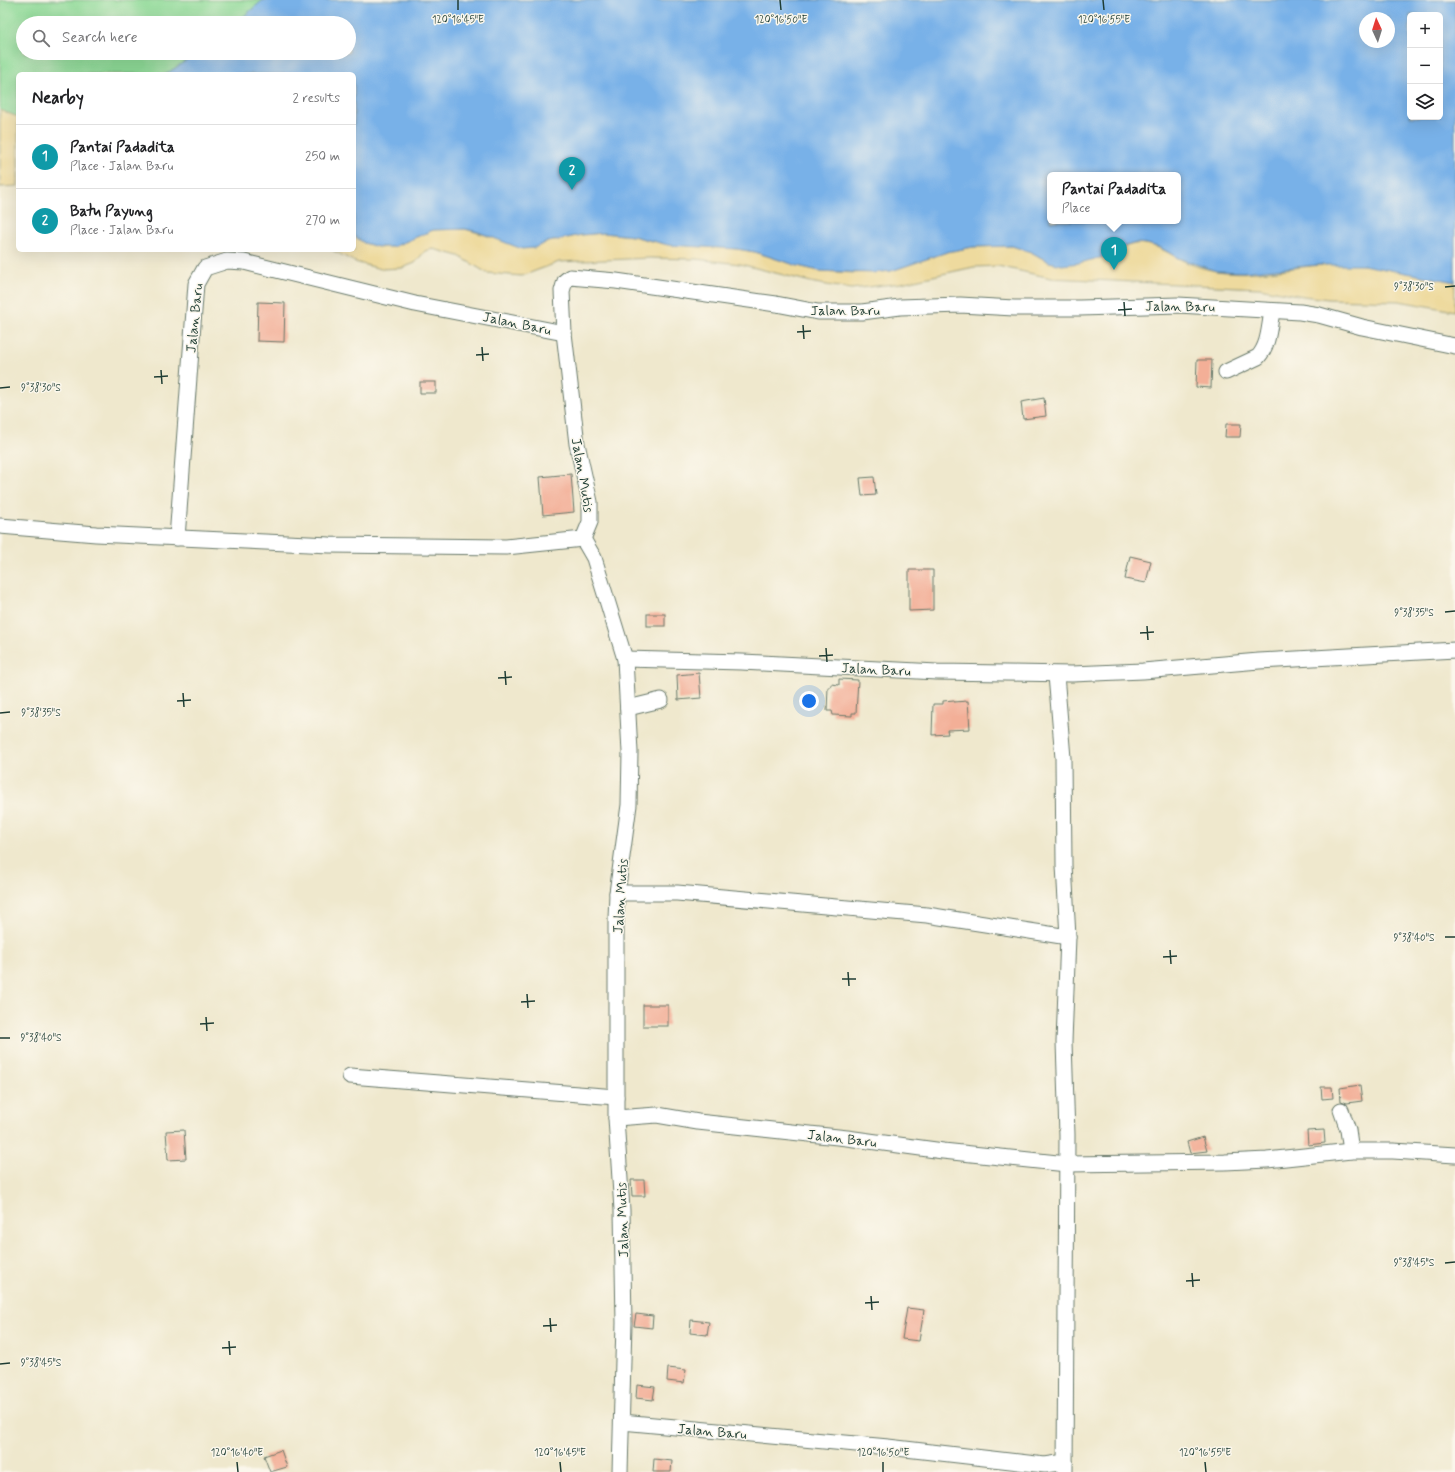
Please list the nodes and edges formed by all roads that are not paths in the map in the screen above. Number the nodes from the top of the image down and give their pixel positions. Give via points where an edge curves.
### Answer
1 (1272, 312) junction
2 (564, 333) junction
3 (1455, 346) edge
4 (1226, 372) dead end
5 (0, 526) edge
6 (177, 538) junction
7 (583, 539) junction
8 (1455, 650) edge
9 (625, 660) junction
10 (1056, 674) junction
11 (661, 700) dead end
12 (628, 708) junction
13 (617, 893) junction
14 (1068, 937) junction
15 (350, 1076) dead end
16 (616, 1097) junction
17 (1341, 1110) dead end
18 (616, 1118) junction
19 (1351, 1151) junction
20 (1455, 1155) edge
21 (1067, 1164) junction
22 (622, 1422) junction
23 (1065, 1467) edge
24 (620, 1472) edge

1 - 2 street, Jalan Baru via 1178,305 1080,308 960,305 900,307 862,312 818,312 776,304 570,277 563,285
1 - 3 street, Jalan Baru via 1319,315 1362,327
1 - 4 street via 1266,346 1262,353
2 - 6 street, Jalan Baru via 415,304 244,262 227,261 205,268 196,284
2 - 7 street, Jalan Mutis via 577,444 590,502 590,522
5 - 6 street
6 - 7 street via 330,545 499,547
7 - 9 street, Jalan Mutis via 594,558
8 - 10 street, Jalan Baru via 1143,671
9 - 10 street, Jalan Baru
9 - 12 street, Jalan Mutis
10 - 14 street via 1063,758
11 - 12 street
12 - 13 street, Jalan Mutis via 629,805
13 - 14 street via 677,893 927,915
13 - 16 street, Jalan Mutis
14 - 21 street via 1064,1042
15 - 16 street
16 - 18 street, Jalan Mutis
17 - 19 street via 1348,1130
18 - 21 street, Jalan Baru via 657,1115 698,1122
18 - 22 street, Jalan Mutis via 622,1210
19 - 20 street, Jalan Baru
19 - 21 street, Jalan Baru via 1239,1161
21 - 23 street
22 - 23 street, Jalan Baru via 881,1446
22 - 24 street, Jalan Mutis

